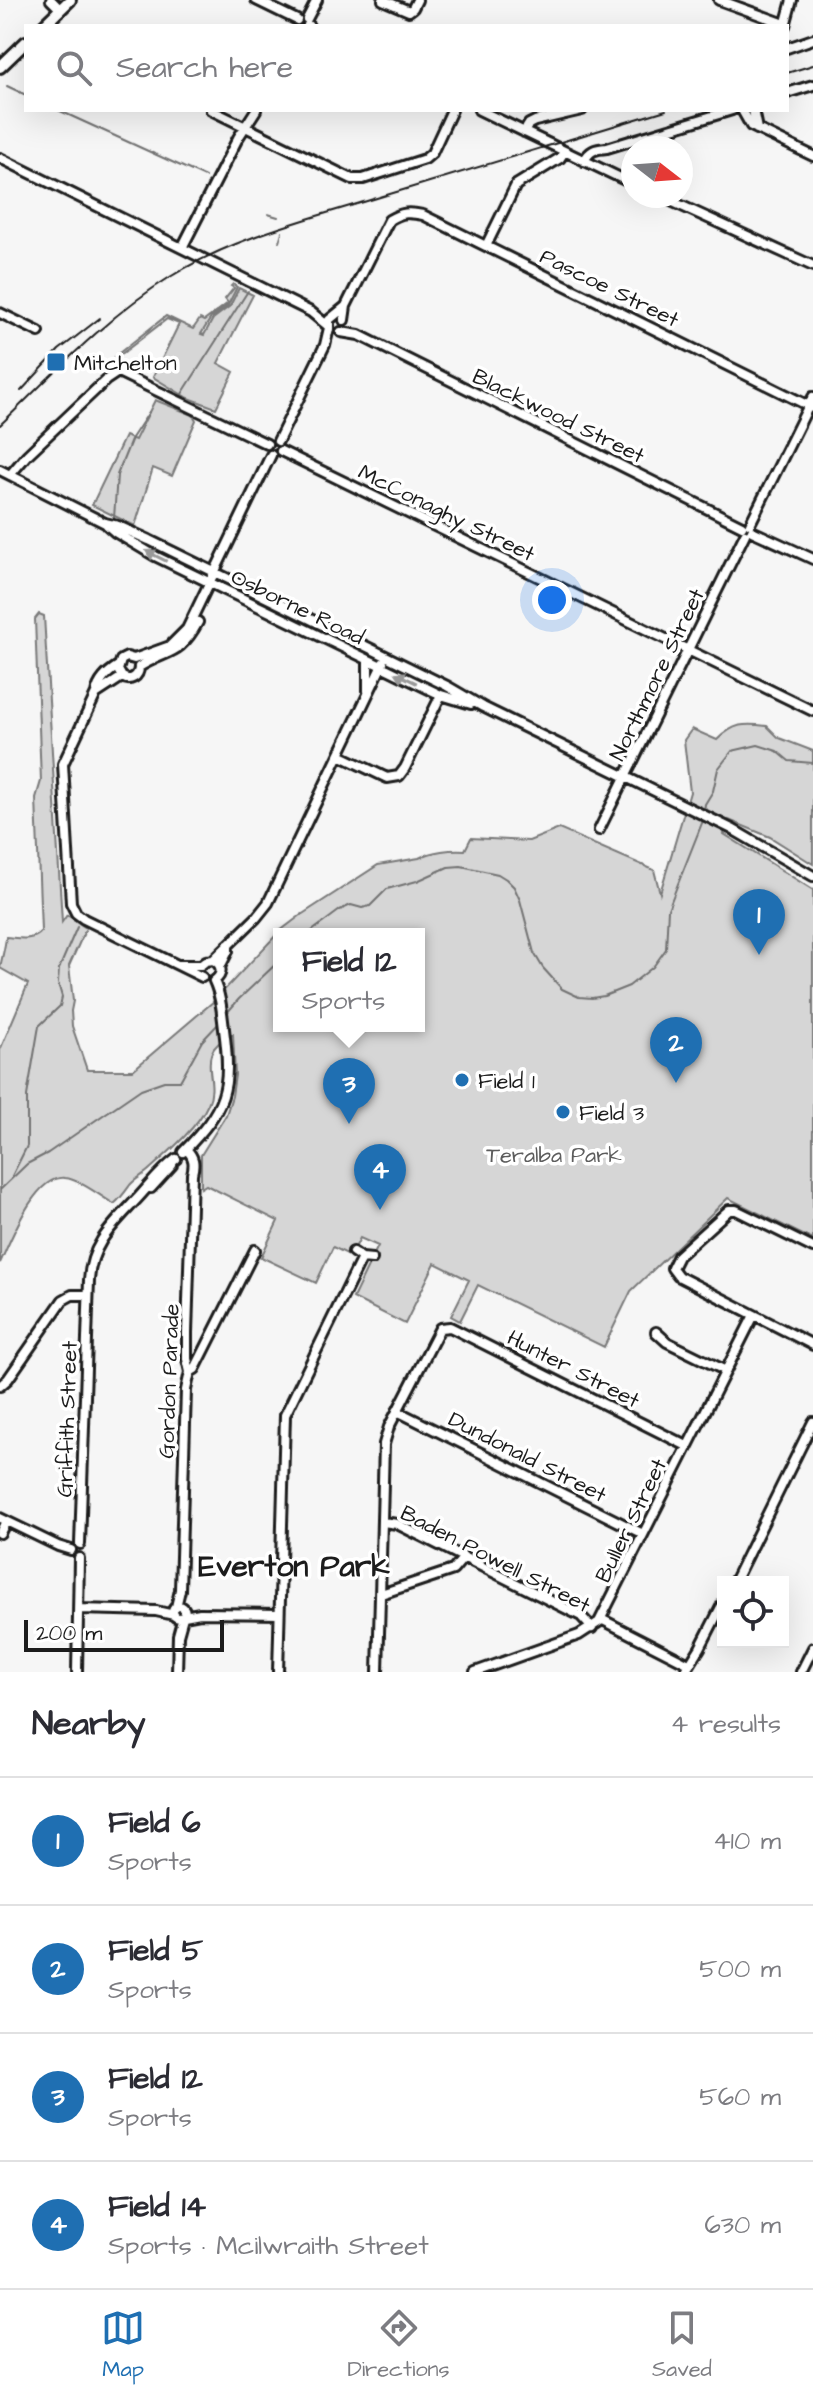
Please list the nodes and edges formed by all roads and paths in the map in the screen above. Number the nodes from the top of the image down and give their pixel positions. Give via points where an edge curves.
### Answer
1 (51, 0) edge
2 (70, 0) edge
3 (256, 0) edge
4 (317, 0) edge
5 (383, 0) edge
6 (417, 0) edge
7 (719, 0) edge
8 (792, 0) edge
9 (60, 9) junction
10 (46, 24) edge
11 (304, 24) edge
12 (782, 24) edge
13 (785, 24) edge
14 (813, 39) edge
15 (24, 44) edge
16 (789, 47) edge
17 (0, 67) edge
18 (813, 85) edge
19 (789, 92) edge
20 (215, 112) edge
21 (255, 112) edge
22 (451, 112) edge
23 (483, 112) edge
24 (575, 112) edge
25 (725, 112) edge
26 (743, 112) edge
27 (753, 112) edge
28 (245, 127) junction
29 (757, 129) junction
30 (527, 134) junction
31 (607, 148) junction
32 (564, 152) junction
33 (813, 156) edge
34 (0, 158) edge
35 (584, 161) junction
36 (594, 166) junction
37 (621, 178) edge
38 (686, 208) edge
39 (486, 246) junction
40 (182, 248) junction
41 (813, 266) edge
42 (311, 312) junction
43 (0, 313) edge
44 (339, 318) junction
45 (328, 327) junction
46 (39, 332) dead end
47 (339, 332) junction
48 (359, 335) junction
49 (325, 345) junction
50 (813, 397) edge
51 (811, 407) edge
52 (278, 441) junction
53 (267, 444) junction
54 (281, 451) junction
55 (271, 455) junction
56 (0, 470) edge
57 (10, 475) junction
58 (105, 523) junction
59 (747, 529) junction
60 (813, 559) edge
61 (215, 573) junction
62 (212, 584) junction
63 (688, 650) junction
64 (386, 656) junction
65 (368, 660) junction
66 (137, 663) junction
67 (118, 666) junction
68 (381, 666) junction
69 (122, 677) junction
70 (368, 692) junction
71 (96, 694) junction
72 (441, 695) junction
73 (483, 707) junction
74 (813, 711) edge
75 (339, 755) junction
76 (626, 776) junction
77 (599, 830) dead end
78 (813, 876) edge
79 (216, 964) junction
80 (178, 965) junction
81 (201, 965) junction
82 (202, 977) junction
83 (214, 981) junction
84 (180, 1155) junction
85 (813, 1248) edge
86 (255, 1250) dead end
87 (353, 1252) dead end
88 (88, 1295) junction
89 (754, 1315) junction
90 (656, 1332) dead end
91 (813, 1345) edge
92 (726, 1371) junction
93 (190, 1372) junction
94 (0, 1386) edge
95 (397, 1411) junction
96 (813, 1422) edge
97 (687, 1446) junction
98 (3, 1520) edge
99 (383, 1522) junction
100 (0, 1533) edge
101 (643, 1534) junction
102 (80, 1544) junction
103 (71, 1550) junction
104 (464, 1557) junction
105 (79, 1558) junction
106 (737, 1576) edge
107 (381, 1594) junction
108 (79, 1609) junction
109 (179, 1612) junction
110 (279, 1614) junction
111 (717, 1615) edge
112 (601, 1619) junction
113 (592, 1628) junction
114 (813, 1648) edge
115 (688, 1669) edge
116 (77, 1672) edge
117 (177, 1672) edge
118 (278, 1672) edge
119 (378, 1672) edge
120 (475, 1672) edge
121 (801, 1672) edge

1 - 9 street
2 - 9 main road
3 - 11 street
4 - 11 street
5 - 6 street via 406,11
7 - 12 street
8 - 13 street
9 - 10 main road
14 - 16 street
15 - 17 main road
18 - 19 street
20 - 28 street
21 - 28 street
22 - 28 street via 425,159 363,179 341,176
23 - 30 street
24 - 30 street via 532,123
25 - 31 street
26 - 29 street
27 - 29 street
28 - 40 street
29 - 33 street
30 - 32 street
31 - 35 street via 591,152
31 - 36 street
32 - 35 street
32 - 39 street via 516,185
34 - 40 street
35 - 36 street
36 - 37 street
38 - 41 street
39 - 44 street, Pascoe Street via 423,215 399,213 389,220
39 - 51 street, Pascoe Street
40 - 42 street
42 - 44 street
42 - 45 street
43 - 46 street
44 - 45 street via 329,320
44 - 47 street via 344,328
44 - 48 street, Blackwood Street
45 - 47 street
45 - 49 street
47 - 48 street, Blackwood Street
47 - 49 street
48 - 59 street, Blackwood Street
49 - 52 street
50 - 51 street, Northmore Street
51 - 59 street, Northmore Street
52 - 53 street
52 - 54 street
53 - 55 street
53 - 57 street via 118,372
54 - 55 street
54 - 63 street, McConaghy Street
55 - 61 street
56 - 57 street, Osborne Road
57 - 58 street, Osborne Road
58 - 61 street, Osborne Road
62 -> 58 street, Osborne Road via 146,551
59 - 60 street, Blackwood Street
59 - 63 street, Northmore Street
61 - 62 street
61 - 64 street, Osborne Road
62 - 65 street, Osborne Road
62 - 66 street via 177,641
63 - 74 street, McConaghy Street
63 - 76 street, Northmore Street
64 - 68 street
64 - 73 street, Osborne Road
65 - 68 street, Osborne Road
65 - 70 street
66 - 67 street via 123,659
66 - 69 street via 134,678
67 - 69 street
67 - 71 street via 101,681
68 - 70 street
72 -> 68 street, Osborne Road
69 - 71 street
70 - 75 street
71 - 80 street via 63,764 71,903 84,919
72 - 73 street, Osborne Road
72 - 75 street via 399,776 387,778
73 - 76 street, Osborne Road
75 - 79 street via 268,903
76 - 77 street, Northmore Street
76 - 78 street, Osborne Road
79 - 81 street
79 - 83 street via 220,974
80 - 81 street
80 - 82 street
81 - 82 street
82 - 83 street
83 - 84 street, Griffith Street via 220,995 227,1083 208,1126
84 - 88 street, Griffith Street via 96,1247
84 - 93 street, Gordon Parade via 195,1161
85 - 89 street via 731,1210 678,1256 672,1268 678,1276
86 - 93 street
87 - 110 street via 367,1258 285,1415
88 - 94 street via 63,1300
88 - 102 street, Griffith Street
89 - 91 street
89 - 92 street, Buller Street
90 - 92 street
92 - 97 street, Buller Street
93 - 109 street, Gordon Parade
95 - 97 street, Hunter Street via 443,1326
95 - 99 street via 384,1444
95 - 101 street, Dundonald Street
96 - 106 street
97 - 101 street, Buller Street
98 - 100 street
98 - 103 street
99 - 104 street, Baden Powell Street
99 - 107 street
101 - 112 street, Buller Street
102 - 103 street
102 - 105 street via 85,1551
103 - 105 street
104 - 107 street via 453,1570
104 - 113 street, Baden Powell Street via 583,1617
105 - 108 street
107 - 119 street
108 - 109 street
108 - 116 street
109 - 110 street
109 - 117 street, Gordon Parade
110 - 118 street
111 - 115 street
112 - 113 street, Buller Street
112 - 115 street
113 - 120 street, Buller Street
114 - 121 street

